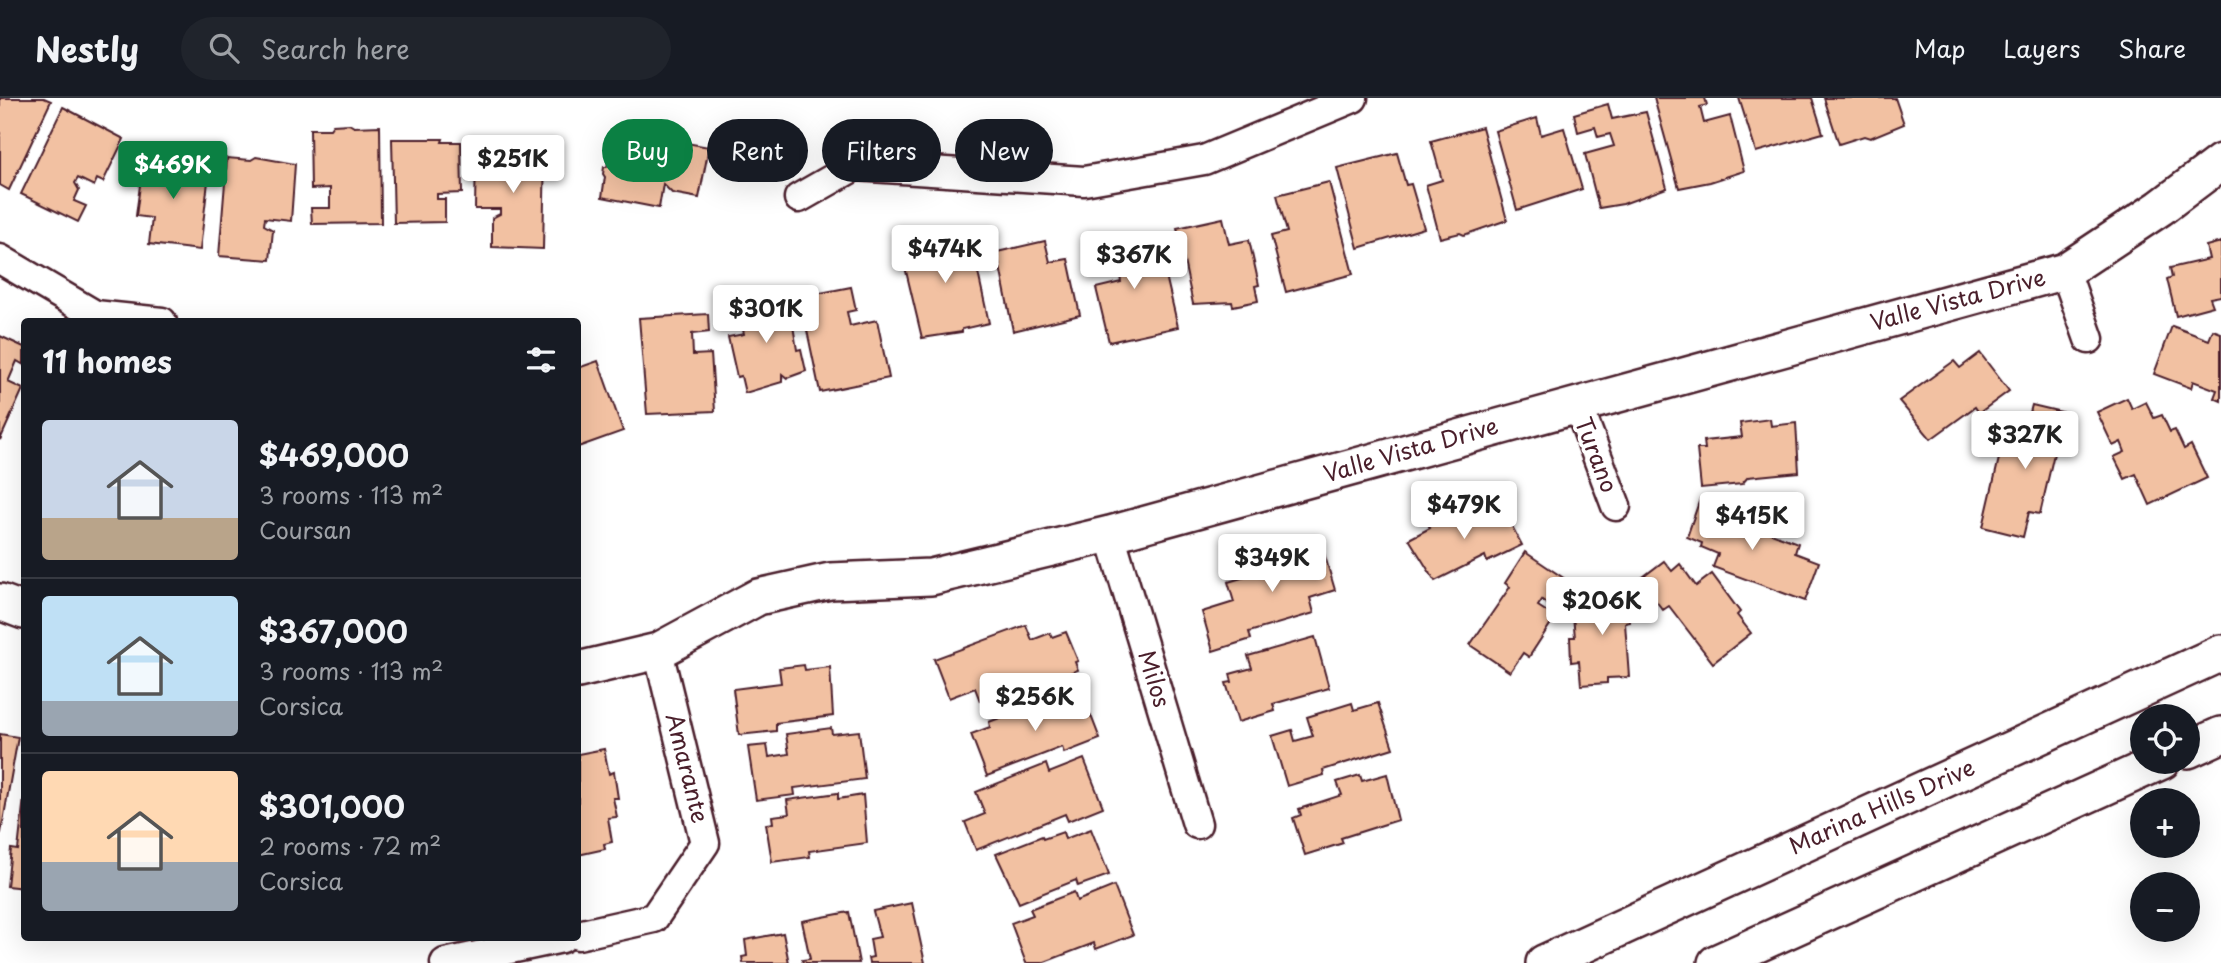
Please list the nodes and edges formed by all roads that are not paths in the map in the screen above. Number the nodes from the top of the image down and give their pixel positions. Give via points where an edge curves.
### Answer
1 (1353, 98) edge
2 (2221, 162) edge
3 (799, 198) dead end
4 (0, 259) edge
5 (2065, 271) junction
6 (124, 318) edge
7 (2089, 339) dead end
8 (1577, 403) junction
9 (1616, 506) dead end
10 (1110, 534) junction
11 (0, 602) edge
12 (21, 610) edge
13 (658, 651) junction
14 (2221, 653) edge
15 (581, 669) edge
16 (2221, 735) edge
17 (2200, 745) edge
18 (2133, 774) edge
19 (1197, 824) dead end
20 (581, 934) edge
21 (548, 941) edge
22 (445, 963) edge
23 (1544, 963) edge
24 (1716, 963) edge

1 - 3 street via 1204,160 1084,181 855,166
2 - 5 street, Valle Vista Drive
4 - 6 street via 95,315
5 - 7 street
5 - 8 street, Valle Vista Drive
8 - 9 street, Turano
8 - 10 street, Valle Vista Drive
10 - 13 street, Valle Vista Drive via 931,577 830,581 758,597
10 - 19 street, Milos
11 - 12 street
13 - 15 street, Valle Vista Drive
13 - 20 street, Amarante via 705,843 653,919
14 - 23 street, Marina Hills Drive
16 - 17 street
18 - 24 street
21 - 22 street

